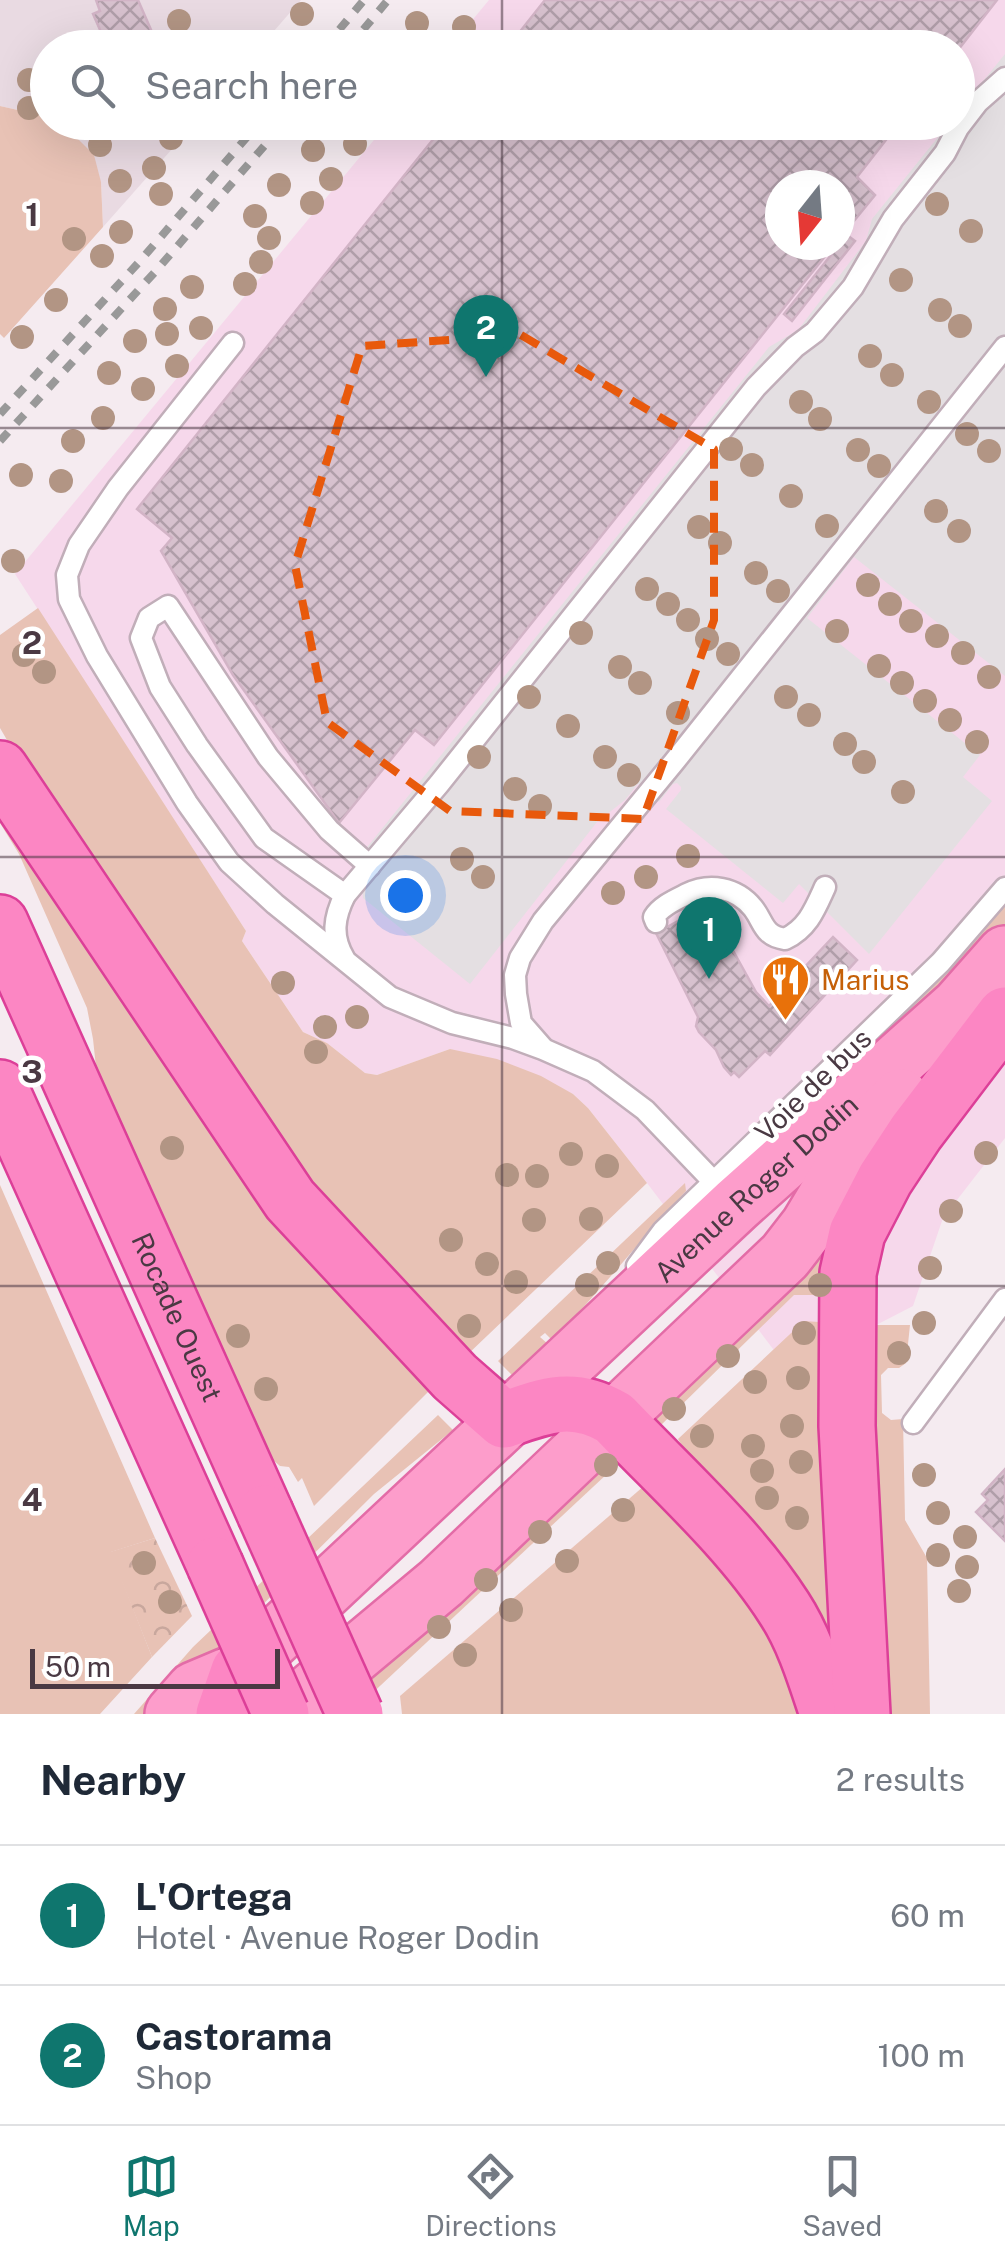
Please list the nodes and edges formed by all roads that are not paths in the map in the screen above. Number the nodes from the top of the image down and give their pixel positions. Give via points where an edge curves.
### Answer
1 (1003, 81) edge
2 (975, 106) edge
3 (952, 140) edge
4 (233, 344) dead end
5 (1005, 347) edge
6 (0, 769) edge
7 (370, 866) junction
8 (825, 888) dead end
9 (1005, 888) edge
10 (345, 895) junction
11 (656, 922) dead end
12 (0, 923) edge
13 (1005, 954) edge
14 (352, 966) junction
15 (1005, 999) edge
16 (1005, 1016) edge
17 (543, 1049) junction
18 (0, 1088) edge
19 (741, 1195) junction
20 (1005, 1299) edge
21 (598, 1411) junction
22 (913, 1424) dead end
23 (518, 1436) junction
24 (231, 1692) edge
25 (173, 1714) edge
26 (280, 1714) edge
27 (355, 1714) edge
28 (828, 1714) edge
29 (862, 1714) edge

1 - 2 lane
3 - 7 lane via 853,286 756,387
4 - 14 lane via 79,545 67,576 69,600 145,736 230,862
5 - 17 lane via 537,930 515,975 521,1024
6 - 23 highway via 290,1200
7 - 10 lane
7 - 10 lane via 329,830 268,757 168,606 149,618 141,638 160,686 197,746 264,838
8 - 11 lane via 810,920 785,938 768,933 755,910 725,889 691,892 658,911
9 - 19 lane, Voie de bus
10 - 14 lane via 335,939
12 - 27 highway, Rocade Ouest, bridge
13 - 19 main road, Avenue Roger Dodin via 960,1006
14 - 17 lane via 390,997
15 - 21 main road, Avenue Roger Dodin via 866,1130 785,1256
16 - 29 highway via 884,1179 857,1233 848,1273 847,1426
17 - 19 lane via 621,1089
18 - 26 highway, bridge
19 - 21 main road via 718,1278
19 - 23 main road, Avenue Roger Dodin
20 - 22 lane
21 - 23 highway via 544,1405
21 - 26 main road via 440,1583
21 - 28 highway via 693,1500 766,1582 808,1654
23 - 24 main road
23 - 26 main road
24 - 25 main road via 194,1690

